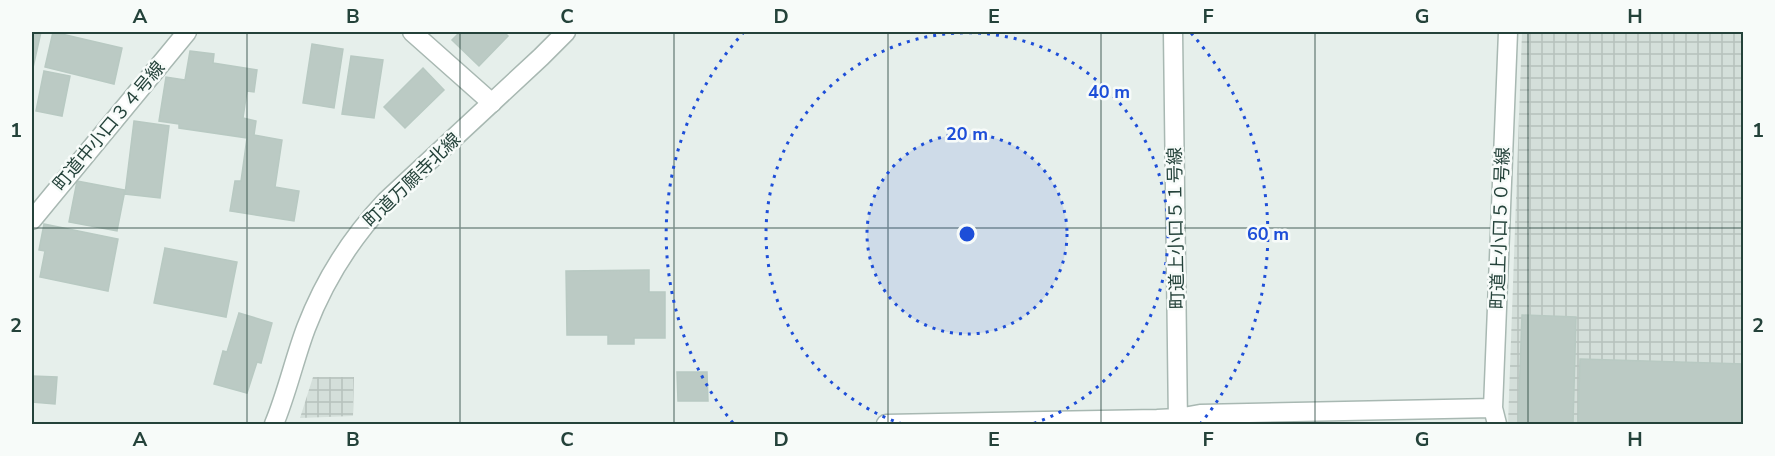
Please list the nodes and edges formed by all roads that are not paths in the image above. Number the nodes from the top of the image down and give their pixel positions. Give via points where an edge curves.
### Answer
1 (187, 32) edge
2 (412, 32) edge
3 (566, 32) edge
4 (1173, 32) edge
5 (1508, 32) edge
6 (492, 103) junction
7 (32, 220) edge
8 (1495, 416) edge
9 (1178, 421) edge
10 (274, 424) edge
11 (886, 424) edge

1 - 7 street, 町道中小口３４号線
2 - 6 street
3 - 6 street, 町道万願寺北線
4 - 9 street, 町道上小口５１号線
5 - 8 street, 町道上小口５０号線
6 - 10 street, 町道万願寺北線 via 386,201 339,262 307,327
8 - 9 street via 1200,414
9 - 11 street

